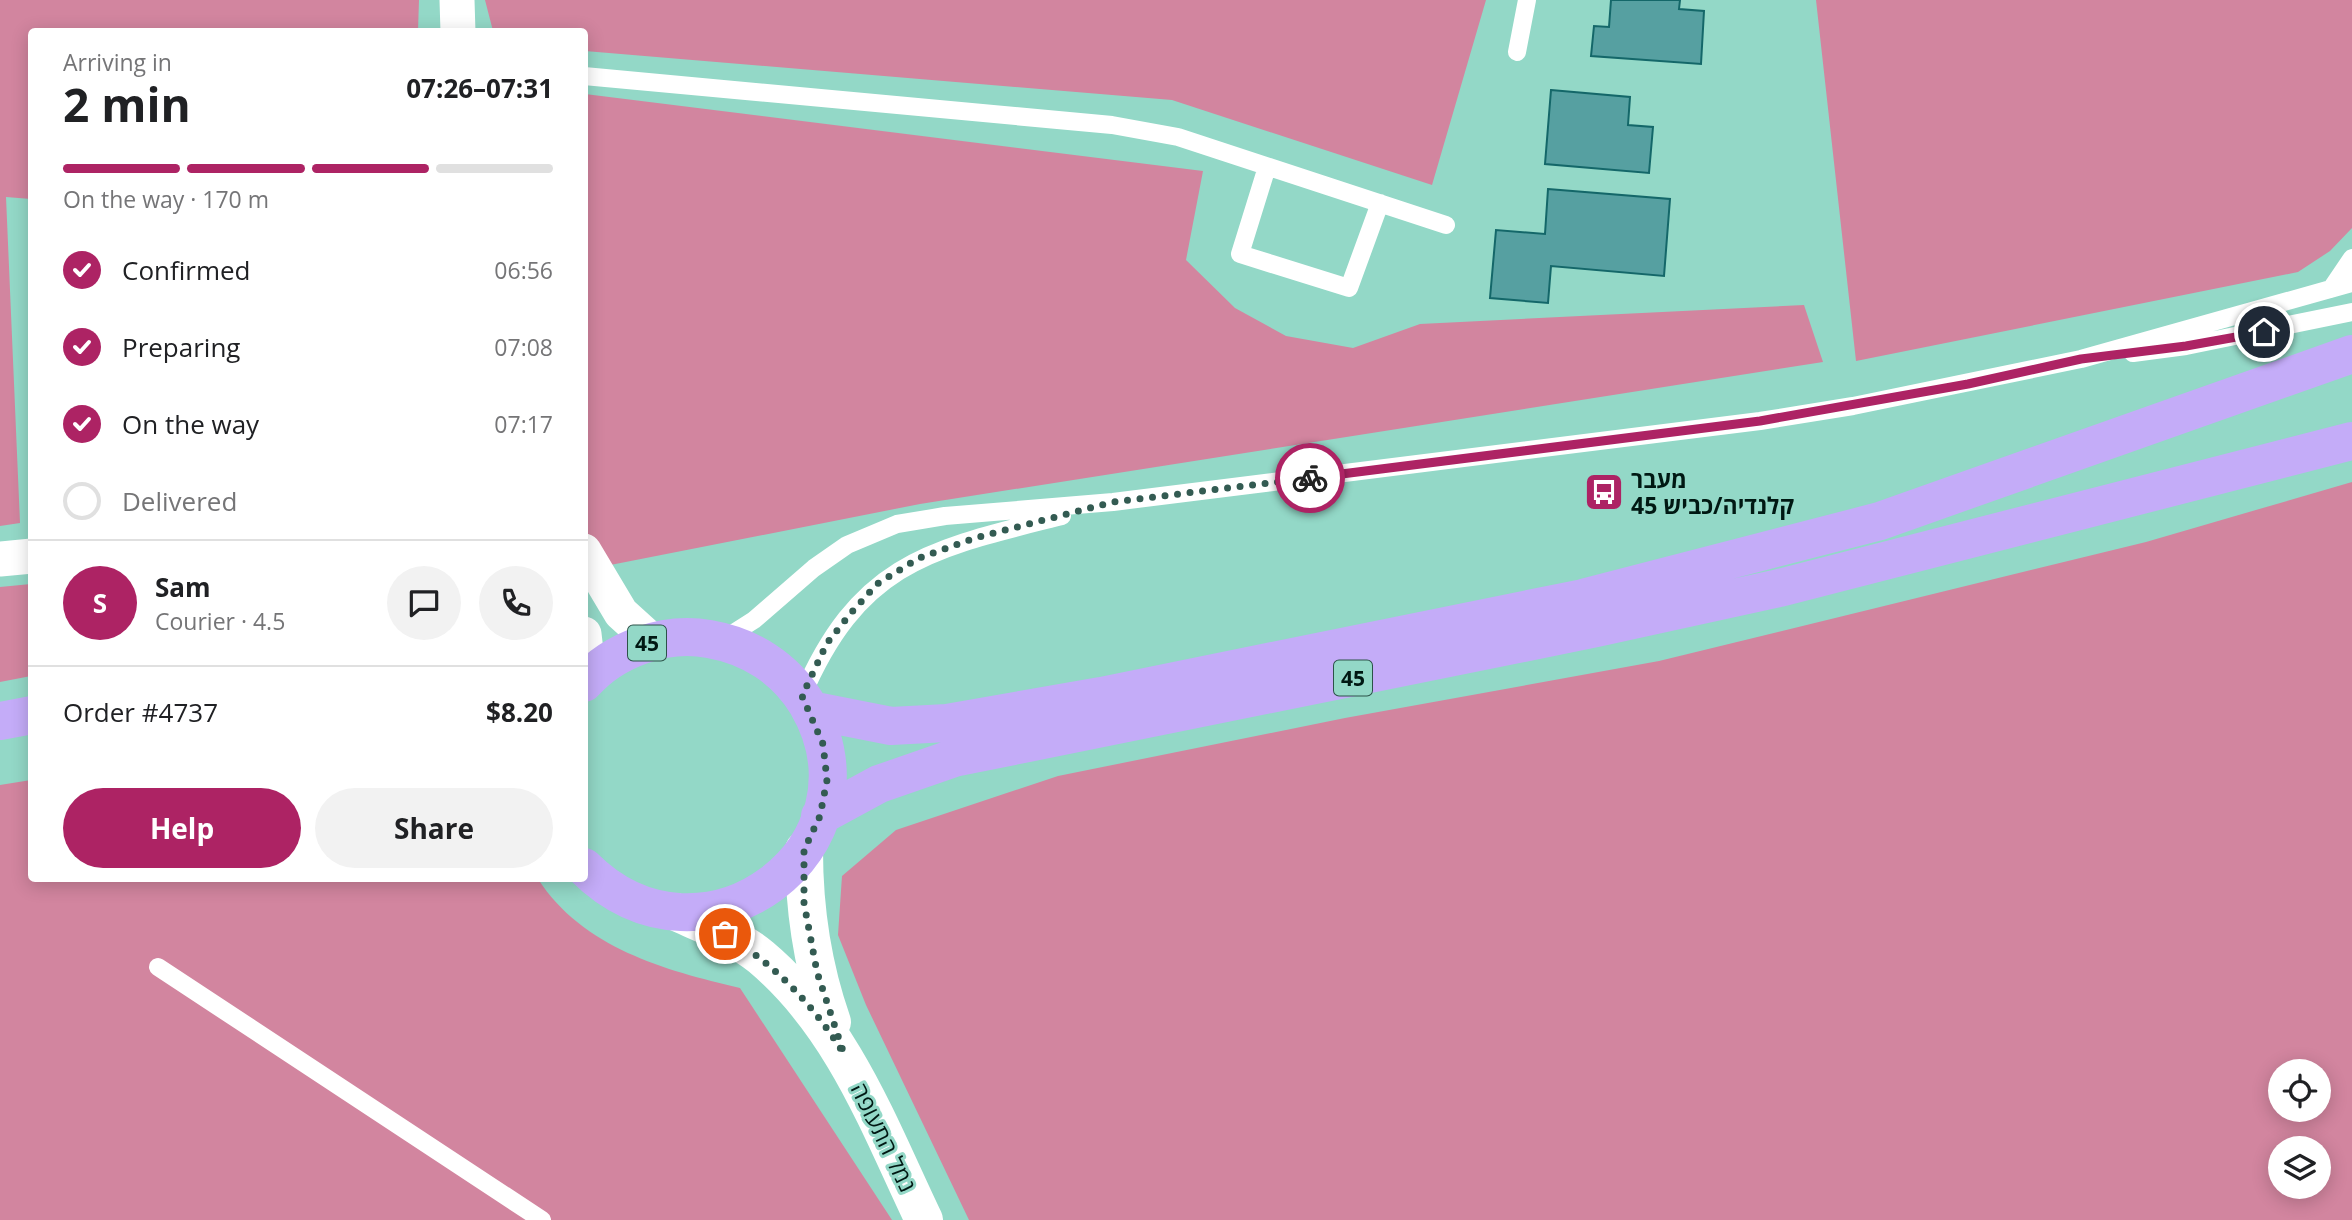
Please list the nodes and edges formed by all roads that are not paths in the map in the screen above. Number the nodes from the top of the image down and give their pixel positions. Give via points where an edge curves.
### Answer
1 (457, 0) edge
2 (1527, 0) edge
3 (458, 28) edge
4 (1517, 52) dead end
5 (588, 76) edge
6 (1266, 167) junction
7 (1380, 203) junction
8 (1446, 225) dead end
9 (2352, 258) edge
10 (2352, 283) edge
11 (2331, 289) junction
12 (2352, 312) edge
13 (2352, 354) edge
14 (2081, 359) junction
15 (2352, 441) edge
16 (1113, 502) junction
17 (28, 556) edge
18 (588, 558) edge
19 (0, 559) edge
20 (721, 641) junction
21 (653, 642) junction
22 (588, 680) edge
23 (806, 703) junction
24 (28, 716) edge
25 (0, 721) edge
26 (820, 816) junction
27 (804, 850) junction
28 (588, 871) edge
29 (676, 912) junction
30 (158, 967) dead end
31 (844, 1054) junction
32 (542, 1220) edge
33 (925, 1220) edge

1 - 3 street
2 - 4 lane
5 - 6 lane via 1112,125 1178,137
6 - 7 lane
6 - 7 lane via 1240,254 1349,288
7 - 8 lane
9 - 11 lane
10 - 11 lane
11 - 14 lane
12 - 14 lane via 2186,346
13 - 23 highway, 45 via 1880,521 1583,598 947,723 891,726
14 - 16 lane via 1760,421
15 - 26 highway, 45 via 1779,588 954,758 879,784
16 - 20 lane via 925,519 872,532 814,569 754,620
16 - 23 lane via 975,538 919,558 877,584 827,643
17 - 19 street
18 - 21 street via 621,613
20 - 21 highway, 45 via 687,636
20 - 23 highway, 45 via 766,661
21 - 22 highway, 45 via 625,652
23 - 26 highway, 45 via 826,762
24 - 25 highway
26 - 27 highway, 45
27 - 29 highway, 45 via 780,878 749,899 713,911
27 - 31 street, נמל התעופה via 804,903 814,958
28 - 29 highway, 45 via 636,903
29 - 31 street, נמל התעופה via 760,956 825,1023
30 - 32 lane
31 - 33 street, נמל התעופה

